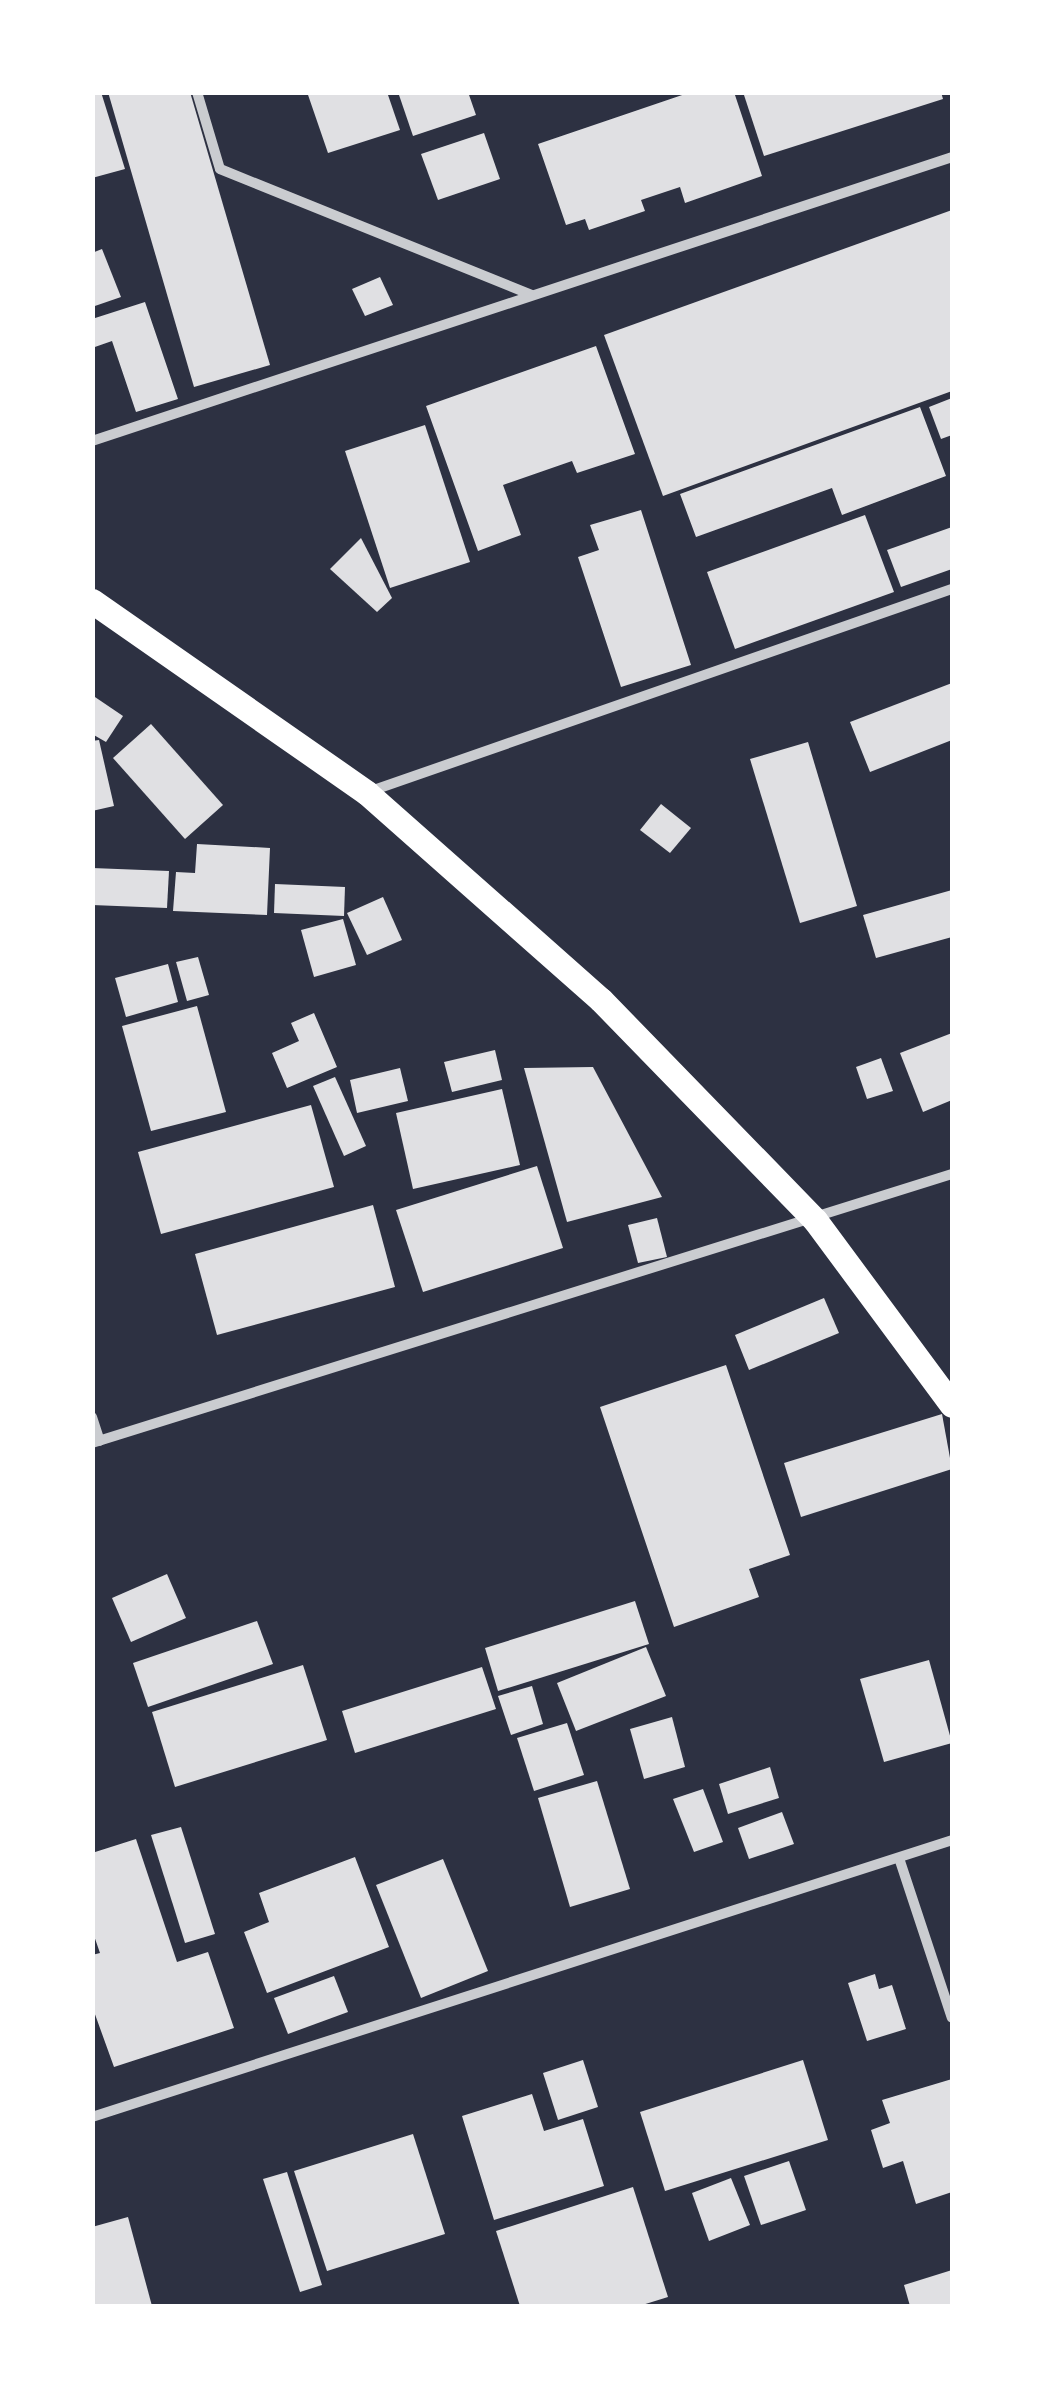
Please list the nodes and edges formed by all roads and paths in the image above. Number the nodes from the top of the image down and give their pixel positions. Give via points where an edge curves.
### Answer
1 (197, 92) edge
2 (952, 157) edge
3 (533, 296) junction
4 (92, 441) edge
5 (952, 589) edge
6 (92, 601) edge
7 (367, 793) junction
8 (952, 1174) edge
9 (815, 1220) junction
10 (952, 1406) edge
11 (92, 1416) edge
12 (96, 1442) edge
13 (952, 1840) edge
14 (900, 1860) junction
15 (952, 2018) edge
16 (92, 2118) edge

1 - 3 street via 220,169
2 - 3 street
3 - 4 street
5 - 7 street
6 - 7 main road
7 - 9 main road via 602,1000
8 - 9 street
9 - 10 main road
9 - 12 street
11 - 12 street
13 - 14 street
14 - 15 street
14 - 16 street

